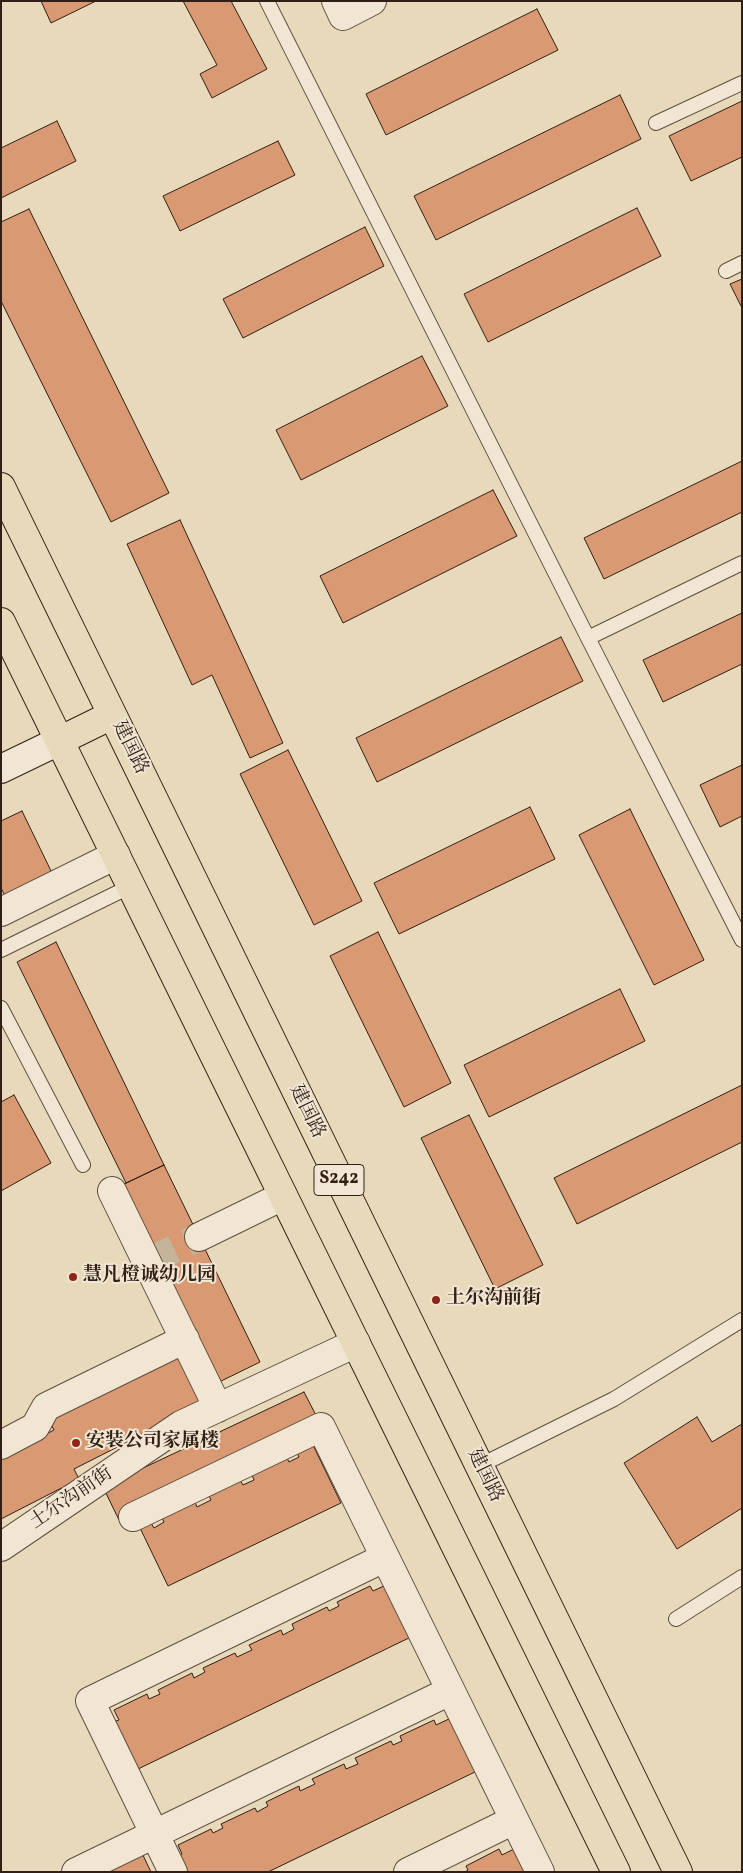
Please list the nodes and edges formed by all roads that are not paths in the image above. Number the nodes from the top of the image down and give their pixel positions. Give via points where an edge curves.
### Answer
1 (267, 1) edge
2 (336, 1) edge
3 (372, 1) edge
4 (742, 83) edge
5 (656, 123) dead end
6 (742, 263) edge
7 (726, 271) dead end
8 (1, 487) edge
9 (742, 563) edge
10 (1, 622) edge
11 (588, 638) junction
12 (112, 715) junction
13 (59, 741) junction
14 (1, 769) edge
15 (116, 855) junction
16 (131, 886) junction
17 (1, 912) edge
18 (740, 933) edge
19 (1, 950) edge
20 (1, 1008) edge
21 (83, 1165) dead end
22 (112, 1191) dead end
23 (283, 1196) junction
24 (199, 1237) tunnel mouth
25 (742, 1320) edge
26 (185, 1339) junction
27 (356, 1343) junction
28 (218, 1408) junction
29 (1, 1444) edge
30 (479, 1466) junction
31 (133, 1517) dead end
32 (1, 1546) edge
33 (384, 1558) junction
34 (742, 1577) edge
35 (676, 1618) dead end
36 (450, 1691) junction
37 (514, 1820) junction
38 (154, 1834) junction
39 (76, 1872) edge
40 (173, 1872) edge
41 (408, 1872) edge
42 (540, 1872) edge
43 (616, 1872) edge
44 (678, 1872) edge

1 - 11 lane
2 - 3 street via 343,16
4 - 5 lane
6 - 7 lane
8 - 12 main road, 建国路 / S242
9 - 11 lane
10 - 13 main road, S242
11 - 18 lane
12 - 13 main road
12 - 30 main road, 建国路 / S242
13 - 14 street
13 - 15 main road, S242
15 - 16 main road, S242
15 - 17 street
16 - 19 lane
16 - 23 main road, S242
20 - 21 lane
22 - 26 street via 144,1263
23 - 24 street
23 - 27 main road, S242
25 - 30 lane via 614,1399
26 - 28 street
26 - 29 street via 46,1407 35,1427
27 - 28 street, 土尔沟前街
27 - 43 main road, S242
28 - 32 street, 土尔沟前街 via 181,1425
30 - 44 main road, 建国路 / S242
31 - 33 street via 321,1427
33 - 36 street
33 - 38 street via 90,1701
34 - 35 lane
36 - 37 street
36 - 38 street
37 - 41 street
37 - 42 street
38 - 39 street
38 - 40 street

